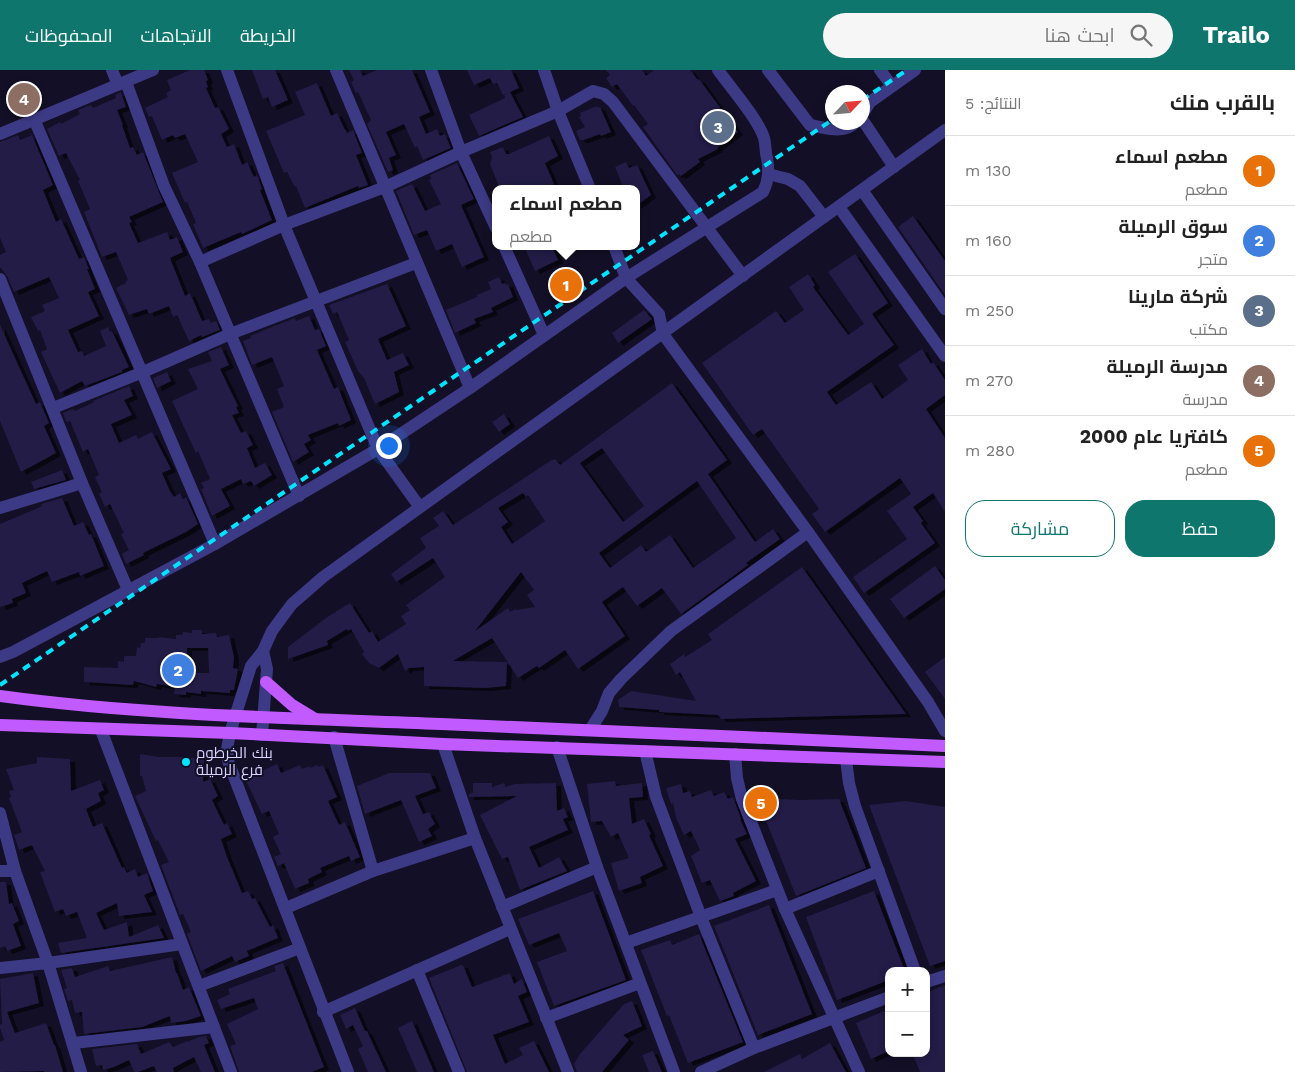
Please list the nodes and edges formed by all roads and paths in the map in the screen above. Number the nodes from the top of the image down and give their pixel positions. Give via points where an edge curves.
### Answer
1 (112, 70) edge
2 (153, 70) edge
3 (226, 70) edge
4 (336, 70) edge
5 (431, 70) edge
6 (544, 70) edge
7 (718, 70) edge
8 (768, 70) edge
9 (880, 70) edge
10 (915, 70) edge
11 (122, 83) junction
12 (892, 86) junction
13 (870, 102) edge
14 (558, 111) junction
15 (34, 119) junction
16 (825, 128) edge
17 (869, 130) edge
18 (945, 130) edge
19 (0, 134) edge
20 (462, 152) junction
21 (894, 167) junction
22 (768, 174) junction
23 (588, 185) edge
24 (384, 187) junction
25 (862, 190) junction
26 (839, 206) junction
27 (824, 218) junction
28 (492, 219) edge
29 (284, 225) junction
30 (706, 228) junction
31 (506, 250) edge
32 (616, 250) edge
33 (200, 262) junction
34 (416, 263) junction
35 (743, 276) junction
36 (0, 278) edge
37 (626, 278) junction
38 (316, 300) junction
39 (5, 304) edge
40 (945, 309) edge
41 (230, 334) junction
42 (663, 334) junction
43 (544, 335) junction
44 (945, 356) edge
45 (143, 372) junction
46 (470, 388) junction
47 (53, 408) junction
48 (378, 449) junction
49 (82, 483) junction
50 (299, 496) junction
51 (420, 506) junction
52 (0, 508) edge
53 (808, 532) junction
54 (215, 544) junction
55 (128, 590) junction
56 (264, 651) junction
57 (0, 657) edge
58 (266, 682) junction
59 (0, 696) edge
60 (234, 716) junction
61 (263, 718) junction
62 (316, 719) junction
63 (0, 726) edge
64 (100, 730) junction
65 (590, 730) junction
66 (945, 732) edge
67 (230, 733) junction
68 (262, 735) junction
69 (334, 737) junction
70 (443, 744) junction
71 (945, 746) edge
72 (557, 747) junction
73 (644, 751) junction
74 (735, 754) junction
75 (846, 759) junction
76 (945, 762) edge
77 (0, 813) edge
78 (475, 838) junction
79 (597, 867) junction
80 (15, 871) junction
81 (373, 871) junction
82 (879, 871) junction
83 (0, 872) edge
84 (777, 890) junction
85 (502, 907) junction
86 (286, 908) junction
87 (785, 908) junction
88 (701, 917) junction
89 (510, 929) junction
90 (626, 943) junction
91 (182, 944) junction
92 (300, 948) junction
93 (48, 963) junction
94 (914, 967) edge
95 (0, 968) edge
96 (417, 970) junction
97 (945, 976) edge
98 (930, 981) edge
99 (640, 983) junction
100 (199, 986) junction
101 (885, 999) edge
102 (323, 1012) junction
103 (546, 1018) junction
104 (834, 1018) junction
105 (214, 1027) junction
106 (74, 1043) junction
107 (754, 1048) junction
108 (81, 1072) edge
109 (231, 1072) edge
110 (348, 1072) edge
111 (459, 1072) edge
112 (568, 1072) edge
113 (674, 1072) edge
114 (701, 1072) edge
115 (859, 1072) edge

1 - 11 street
2 - 11 street
3 - 29 street
4 - 24 street
5 - 20 street
6 - 14 street
7 - 22 street via 760,128 765,140
8 - 16 street via 810,125
9 - 12 street
10 - 12 street
11 - 15 street
11 - 33 street via 164,186
12 - 13 street
14 - 20 street
14 - 23 street
14 - 30 street via 593,91 604,94
15 - 19 street
15 - 45 street
17 - 21 street
18 - 21 street
20 - 24 street
20 - 28 street
21 - 25 street
22 - 27 street via 800,186
22 - 30 street via 763,192
24 - 29 street
24 - 34 street
25 - 26 street
25 - 40 street
26 - 27 street
26 - 44 street
27 - 35 street
29 - 33 street
29 - 38 street
30 - 35 street
30 - 37 street
31 - 43 street
32 - 37 street
33 - 41 street
34 - 38 street
34 - 46 street
35 - 42 street
36 - 39 street
37 - 42 street via 659,314
37 - 43 street
38 - 41 street
38 - 48 street
39 - 47 street
41 - 45 street
41 - 50 street
42 - 51 street
42 - 53 street
43 - 46 street
45 - 47 street
45 - 54 street
46 - 48 street
47 - 49 street
48 - 50 street
48 - 51 street
49 - 52 street
49 - 55 street
50 - 54 street
51 - 56 street via 323,576 292,604 272,631
53 - 65 street via 671,631 609,693
53 - 66 street via 928,702
54 - 55 street
55 - 57 street
56 - 58 street
56 - 60 street via 251,666
58 - 61 street
58 - 62 main road via 292,705
59 - 60 main road via 108,709
60 - 61 main road
60 - 67 street
61 - 62 main road
61 - 68 street
62 - 65 main road
63 - 64 main road
64 - 67 main road
64 - 91 street
65 - 71 main road
67 - 68 main road
67 - 86 street via 228,761
68 - 69 main road
69 - 70 main road
69 - 81 street
70 - 72 main road
70 - 78 street
72 - 73 main road
72 - 79 street
73 - 74 main road
73 - 88 street via 656,796
74 - 75 main road
74 - 84 street via 742,799
75 - 76 main road
75 - 82 street via 855,806
77 - 80 street
78 - 81 street
78 - 85 street
79 - 85 street
79 - 90 street
80 - 83 street
80 - 93 street
81 - 86 street
82 - 87 street
82 - 94 street
84 - 87 street
84 - 88 street
85 - 89 street
86 - 92 street
87 - 104 street
88 - 90 street
88 - 107 street
89 - 96 street
89 - 103 street
90 - 99 street
91 - 93 street
91 - 100 street
92 - 100 street
92 - 102 street
93 - 95 street
93 - 106 street
96 - 102 street
96 - 111 street
97 - 98 street
99 - 103 street
99 - 113 street
100 - 105 street
101 - 104 street
102 - 110 street
103 - 112 street
104 - 107 street
104 - 115 street
105 - 106 street
105 - 109 street
106 - 108 street
107 - 114 street

